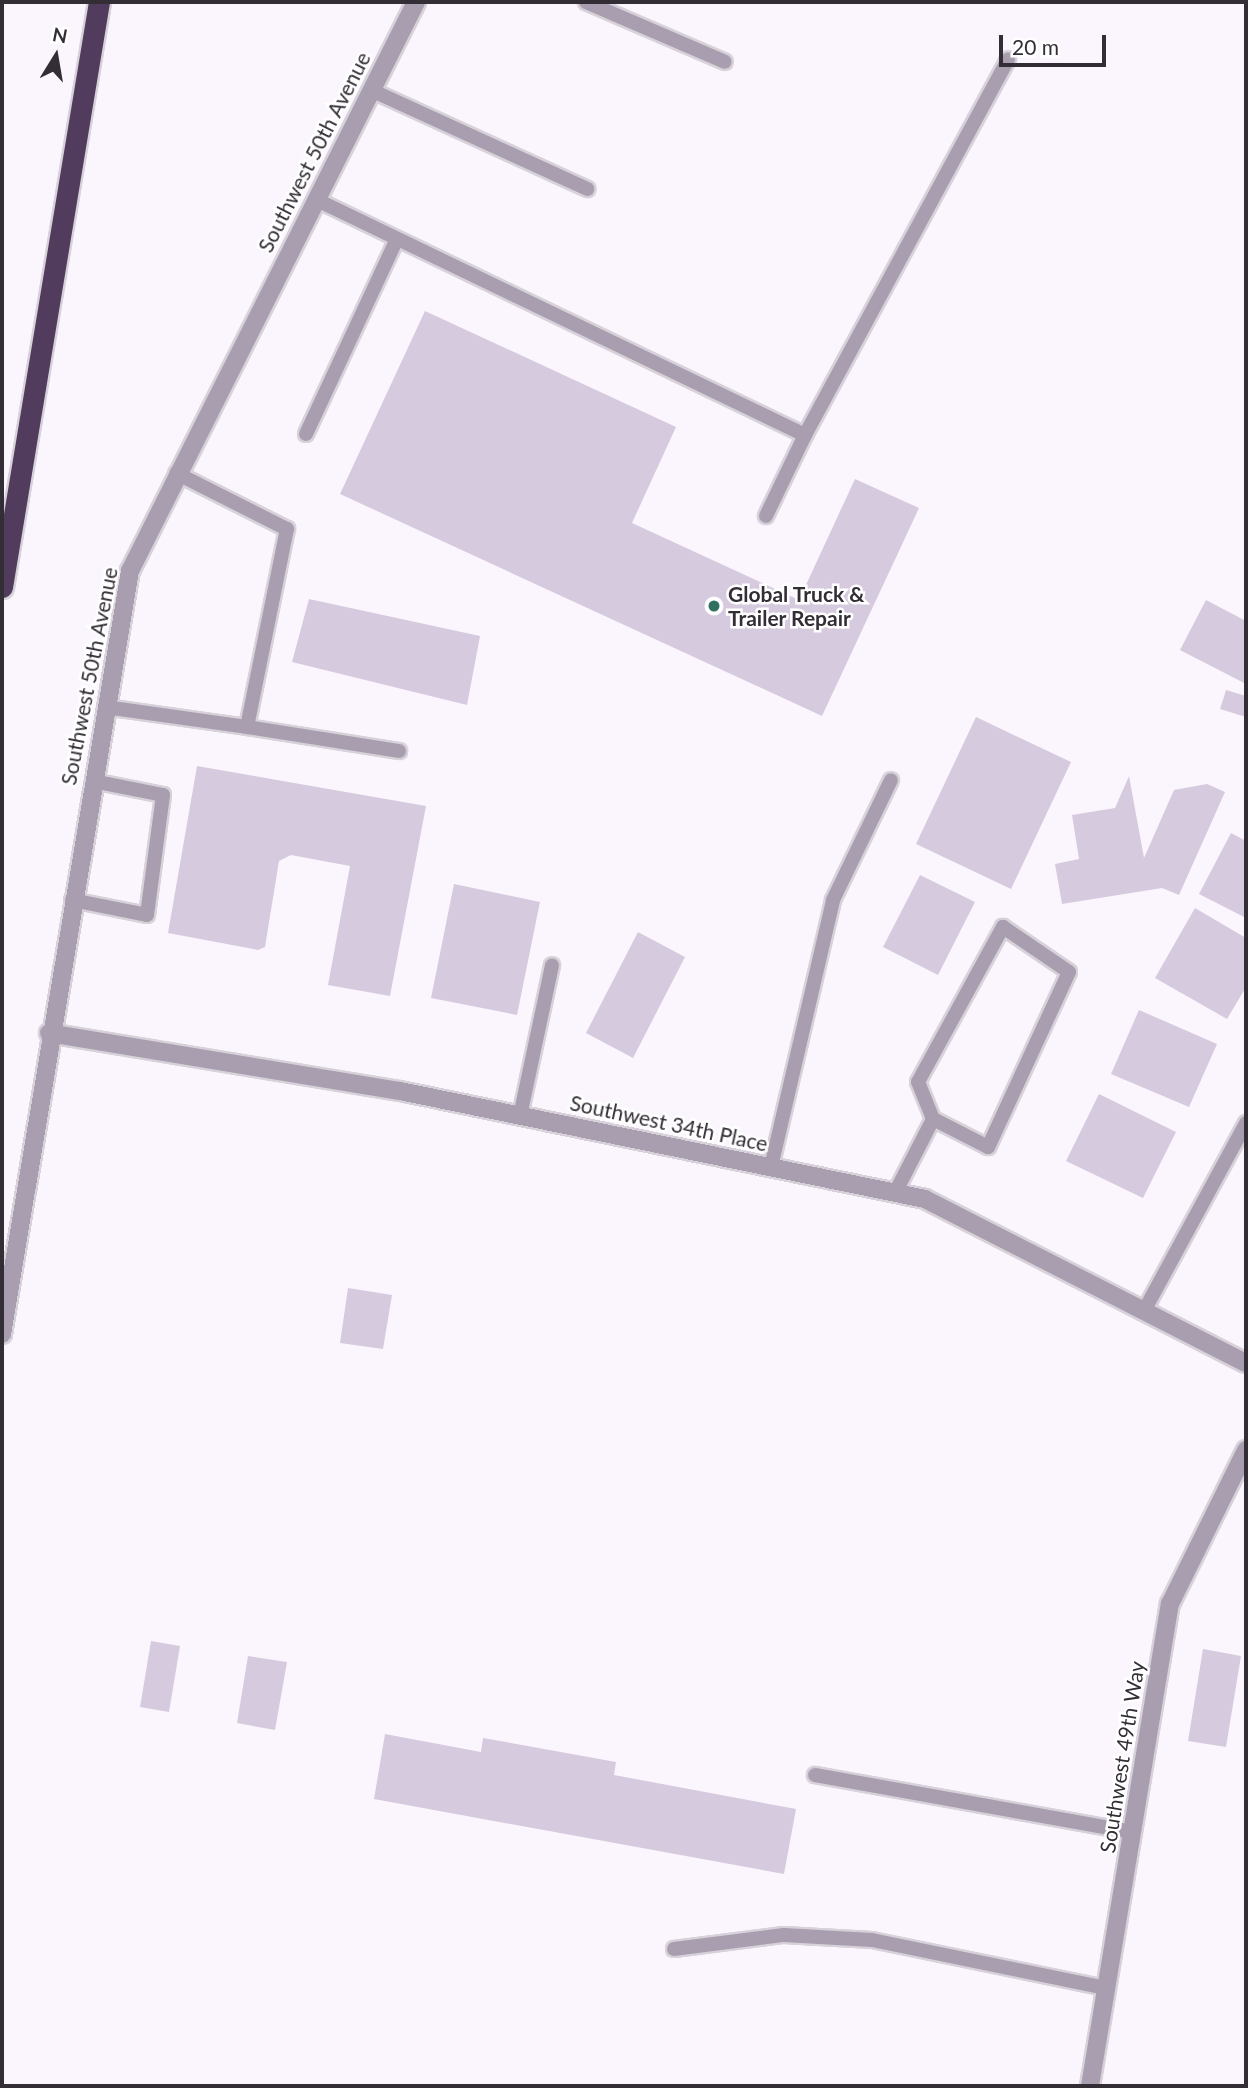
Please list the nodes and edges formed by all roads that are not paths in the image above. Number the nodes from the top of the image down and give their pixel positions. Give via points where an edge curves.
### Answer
1 (99, 2) edge
2 (416, 2) edge
3 (586, 2) edge
4 (1009, 59) dead end
5 (725, 62) dead end
6 (371, 90) junction
7 (587, 189) dead end
8 (316, 199) junction
9 (397, 239) junction
10 (306, 434) dead end
11 (805, 435) junction
12 (176, 472) junction
13 (766, 516) dead end
14 (2, 587) edge
15 (105, 707) junction
16 (247, 727) junction
17 (399, 751) dead end
18 (891, 780) dead end
19 (93, 781) junction
20 (72, 900) junction
21 (552, 965) dead end
22 (49, 1033) junction
23 (520, 1115) junction
24 (933, 1119) junction
25 (1246, 1123) edge
26 (771, 1167) junction
27 (895, 1193) junction
28 (1144, 1311) junction
29 (2, 1334) edge
30 (1246, 1363) edge
31 (1246, 1450) edge
32 (815, 1775) dead end
33 (1132, 1832) junction
34 (674, 1949) dead end
35 (1106, 1988) junction
36 (1090, 2086) edge

1 - 14 highway
2 - 6 street, Southwest 50th Avenue
3 - 5 lane
4 - 11 lane
6 - 7 lane
6 - 8 street, Southwest 50th Avenue
8 - 9 lane
8 - 12 street, Southwest 50th Avenue
9 - 10 lane
9 - 11 lane
11 - 13 lane
12 - 15 street, Southwest 50th Avenue via 130,571
12 - 16 lane via 287,529
15 - 16 lane
15 - 19 street, Southwest 50th Avenue
16 - 17 lane
18 - 26 lane via 833,900
19 - 20 street, Southwest 50th Avenue
19 - 20 lane via 163,795 147,915
20 - 22 street, Southwest 50th Avenue
21 - 23 lane
22 - 23 street, Southwest 34th Place
22 - 29 street, Southwest 50th Avenue
23 - 26 street, Southwest 34th Place
24 - 24 lane via 918,1082 1003,927 1069,972 988,1147
24 - 27 lane
25 - 28 lane
26 - 27 street, Southwest 34th Place
27 - 28 street, Southwest 34th Place via 925,1199
28 - 30 street, Southwest 34th Place
31 - 33 street, Southwest 49th Way via 1170,1604
32 - 33 lane
33 - 35 street, Southwest 49th Way
34 - 35 lane via 784,1935 872,1940
35 - 36 street, Southwest 49th Way

